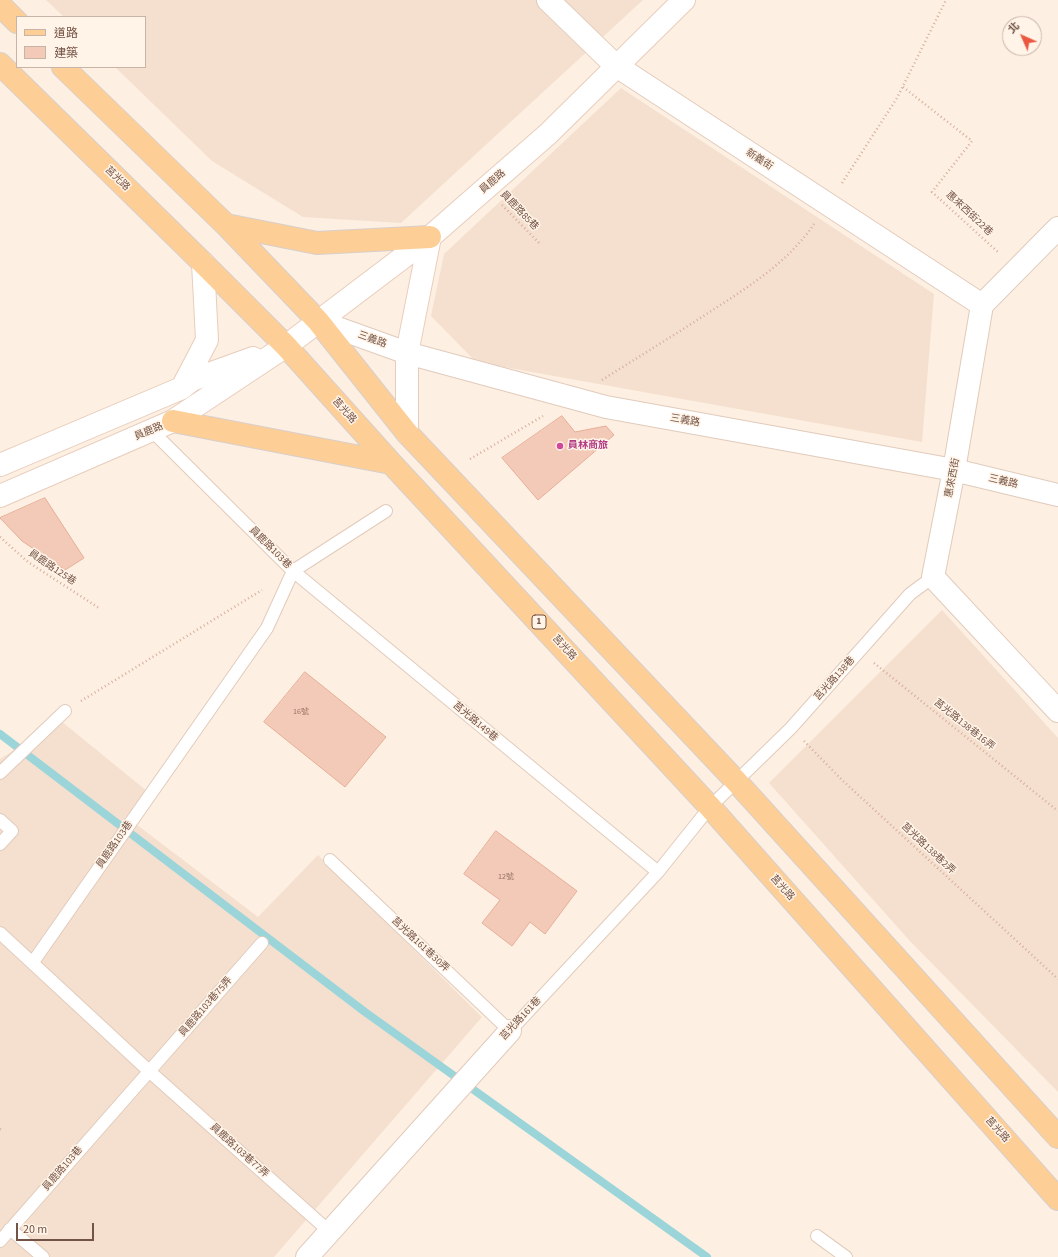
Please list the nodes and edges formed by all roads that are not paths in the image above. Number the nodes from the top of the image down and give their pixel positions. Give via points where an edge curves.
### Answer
1 (548, 0) edge
2 (684, 0) edge
3 (0, 5) edge
4 (16, 21) edge
5 (0, 64) edge
6 (616, 66) junction
7 (64, 68) edge
8 (226, 225) junction
9 (1058, 228) edge
10 (430, 237) junction
11 (203, 263) junction
12 (982, 305) junction
13 (318, 321) junction
14 (286, 346) junction
15 (407, 353) junction
16 (182, 388) junction
17 (173, 421) junction
18 (151, 430) junction
19 (407, 433) junction
20 (391, 463) junction
21 (0, 465) edge
22 (954, 470) junction
23 (1058, 495) edge
24 (0, 496) edge
25 (386, 511) dead end
26 (293, 571) junction
27 (933, 577) junction
28 (65, 711) road end
29 (1058, 711) edge
30 (0, 773) edge
31 (735, 780) junction
32 (710, 807) junction
33 (0, 820) edge
34 (0, 844) edge
35 (330, 860) dead end
36 (658, 872) junction
37 (0, 933) edge
38 (262, 943) dead end
39 (33, 962) junction
40 (510, 1030) junction
41 (149, 1071) junction
42 (1058, 1136) edge
43 (1058, 1199) edge
44 (10, 1229) junction
45 (330, 1232) junction
46 (817, 1236) dead end
47 (0, 1240) edge
48 (43, 1257) edge
49 (307, 1257) edge
50 (846, 1257) edge

1 - 6 street, 新義街
2 - 6 street, 員鹿路
3 - 4 main road
5 - 11 main road, 莒光路 / 1
6 - 10 street, 員鹿路 via 548,134
6 - 12 street, 新義街
7 - 8 main road
8 - 10 main road via 317,243
8 - 13 main road
9 - 12 street
10 - 13 street, 員鹿路
10 - 15 street
11 - 14 main road, 莒光路 / 1
11 - 16 street via 207,340
12 - 22 street, 惠來西街
13 - 14 street, 員鹿路
13 - 15 street, 三義路
13 - 19 main road
14 - 16 street, 員鹿路 via 192,380
14 - 17 street, 員鹿路
14 - 20 main road, 莒光路 / 1
15 - 19 street
15 - 22 street, 三義路 via 606,407
16 - 21 street, 員鹿路
17 - 18 street, 員鹿路
17 - 20 main road
18 - 24 street, 員鹿路
18 - 26 lane, 員鹿路103巷
19 - 31 main road
20 - 32 main road, 莒光路 / 1
22 - 23 street, 三義路
22 - 27 street, 惠來西街
25 - 26 lane
26 - 36 lane, 莒光路149巷
26 - 39 lane, 員鹿路103巷 via 267,628
27 - 29 street
27 - 31 lane, 莒光路138巷 via 910,594 791,728
28 - 30 lane
31 - 32 lane, 莒光路161巷
31 - 42 main road
32 - 36 lane, 莒光路161巷
32 - 43 main road, 莒光路 / 1
33 - 34 lane via 12,831
35 - 40 lane, 莒光路161巷30弄
36 - 40 lane, 莒光路161巷
37 - 39 lane
38 - 41 lane, 員鹿路103巷75弄
39 - 41 lane
40 - 45 street, 莒光路161巷
41 - 44 lane, 員鹿路103巷
41 - 45 lane, 員鹿路103巷77弄
44 - 47 lane, 員鹿路103巷
44 - 48 lane
45 - 49 street, 莒光路161巷
46 - 50 lane

